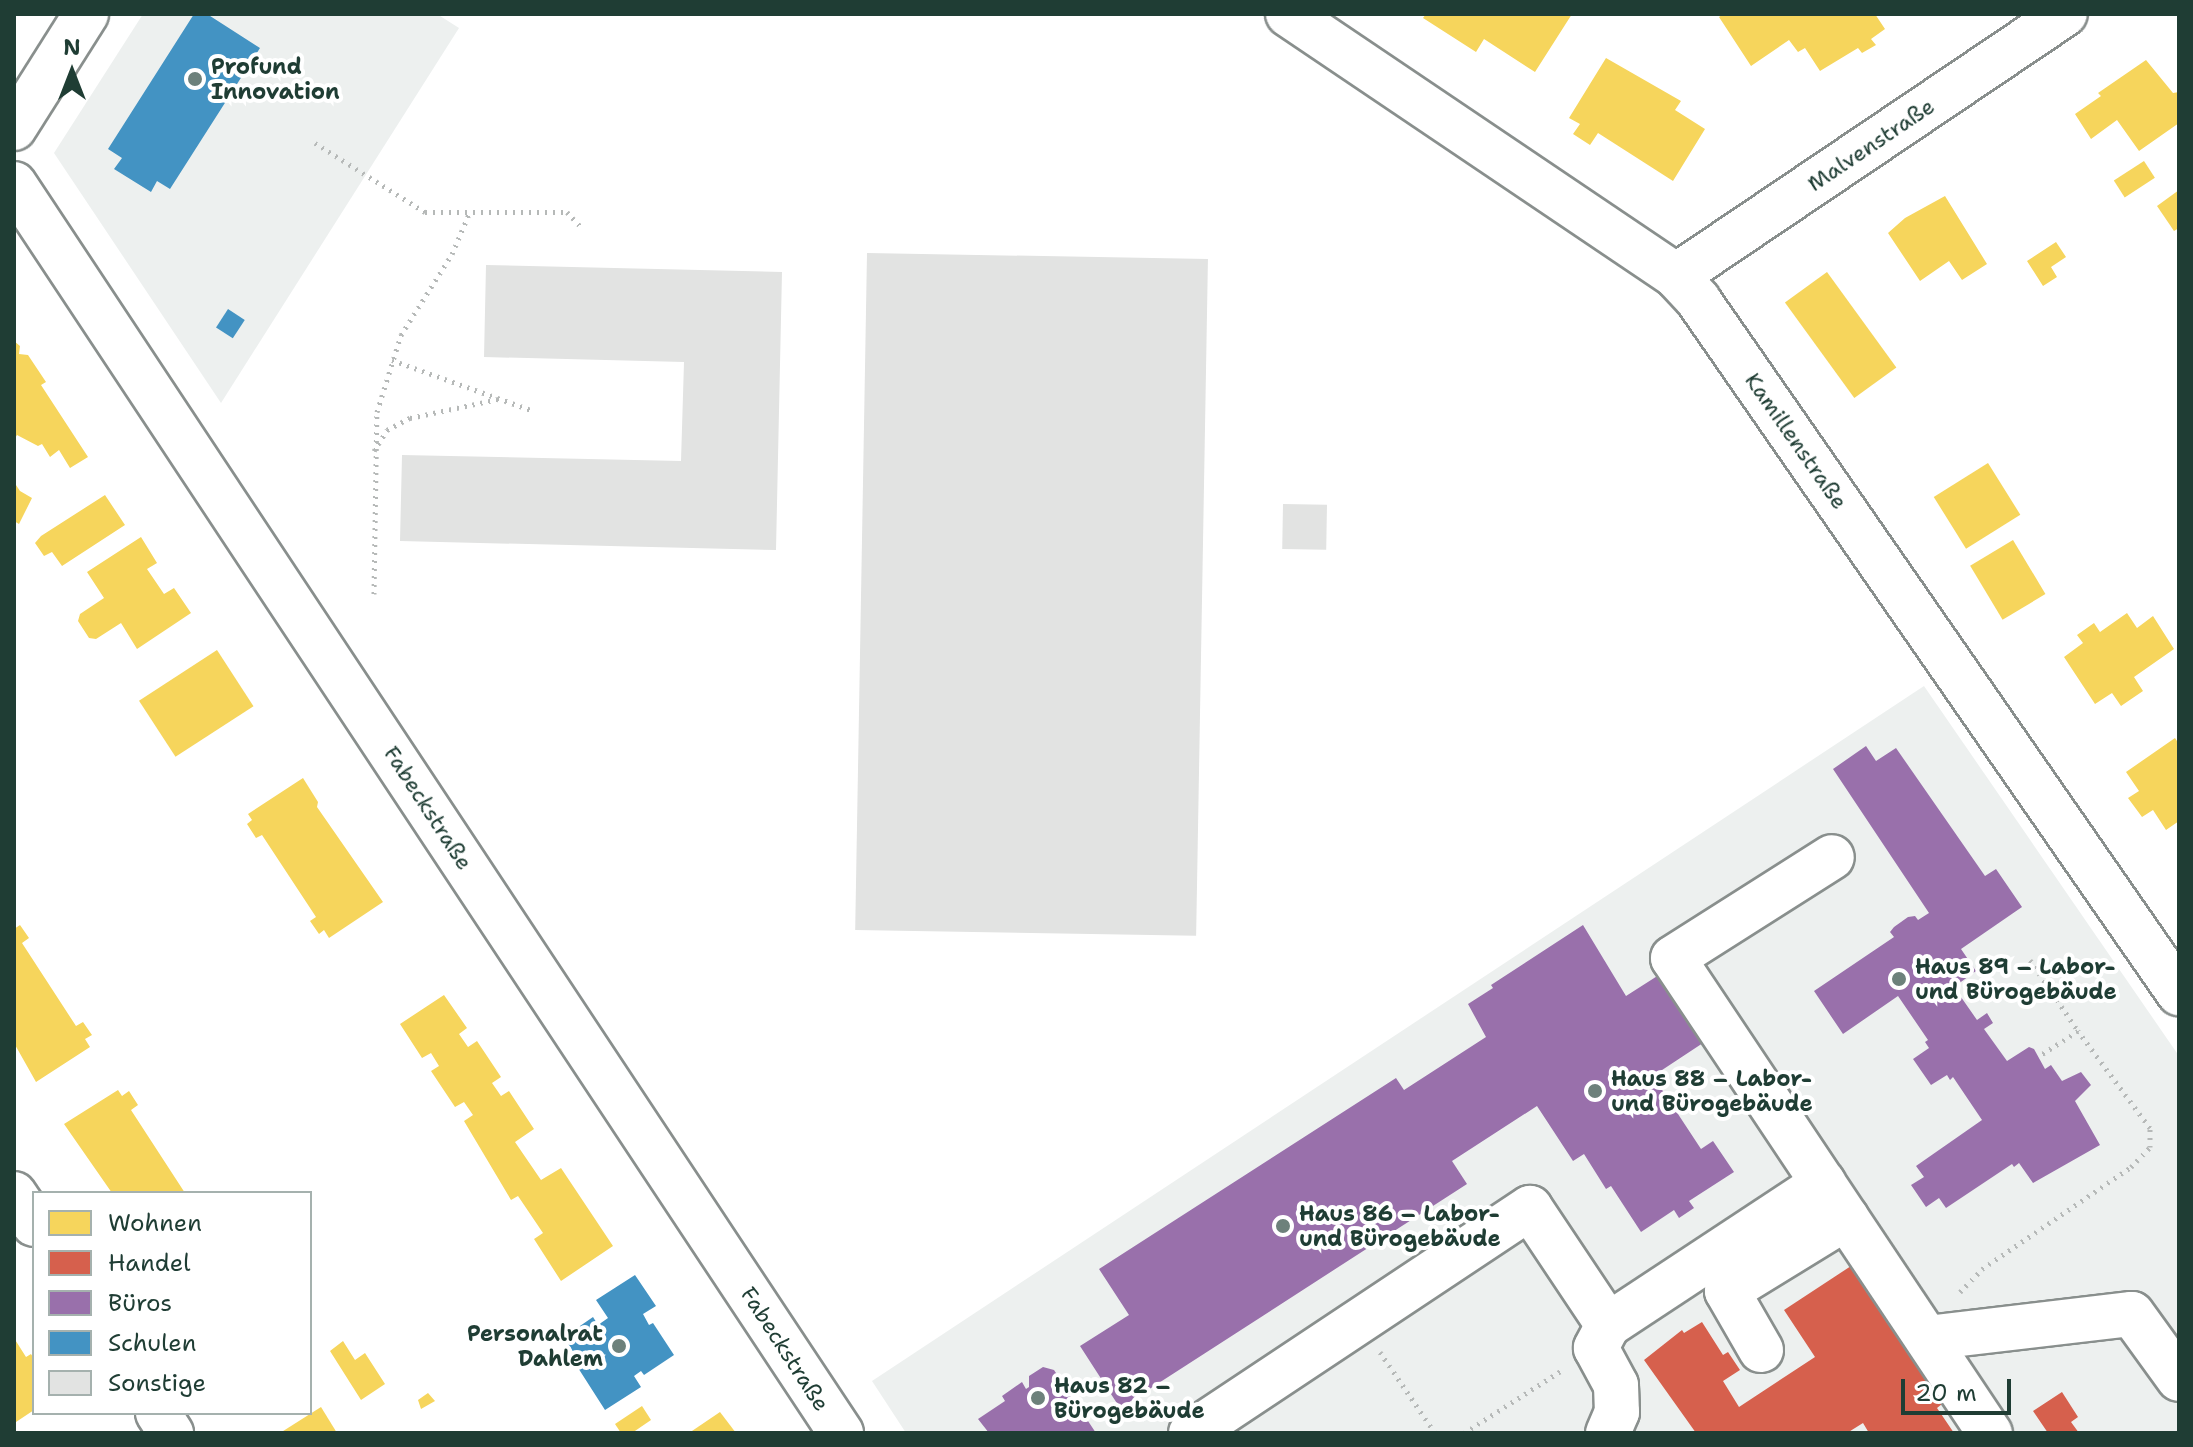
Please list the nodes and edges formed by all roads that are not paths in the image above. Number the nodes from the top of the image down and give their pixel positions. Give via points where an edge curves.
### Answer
1 (86, 14) edge
2 (1288, 14) edge
3 (2065, 14) edge
4 (14, 128) edge
5 (14, 184) edge
6 (1676, 276) junction
7 (1832, 857) dead end
8 (2179, 993) edge
9 (14, 1194) edge
10 (1835, 1200) junction
11 (32, 1221) edge
12 (1602, 1337) junction
13 (1927, 1338) junction
14 (1761, 1350) dead end
15 (2179, 1379) edge
16 (159, 1415) edge
17 (171, 1433) edge
18 (841, 1433) edge
19 (1191, 1433) edge
20 (1608, 1433) edge
21 (1990, 1433) edge

1 - 4 street
2 - 6 street, Kamillenstraße
3 - 6 street, Malvenstraße
5 - 18 street, Fabeckstraße
6 - 8 street, Kamillenstraße via 1698,300
7 - 10 street via 1673,958
9 - 11 street
10 - 12 street
10 - 13 street
10 - 14 street via 1727,1291
12 - 19 street via 1530,1208
12 - 20 street via 1616,1385 1617,1412
13 - 15 street via 2132,1314
13 - 21 street
16 - 17 street

